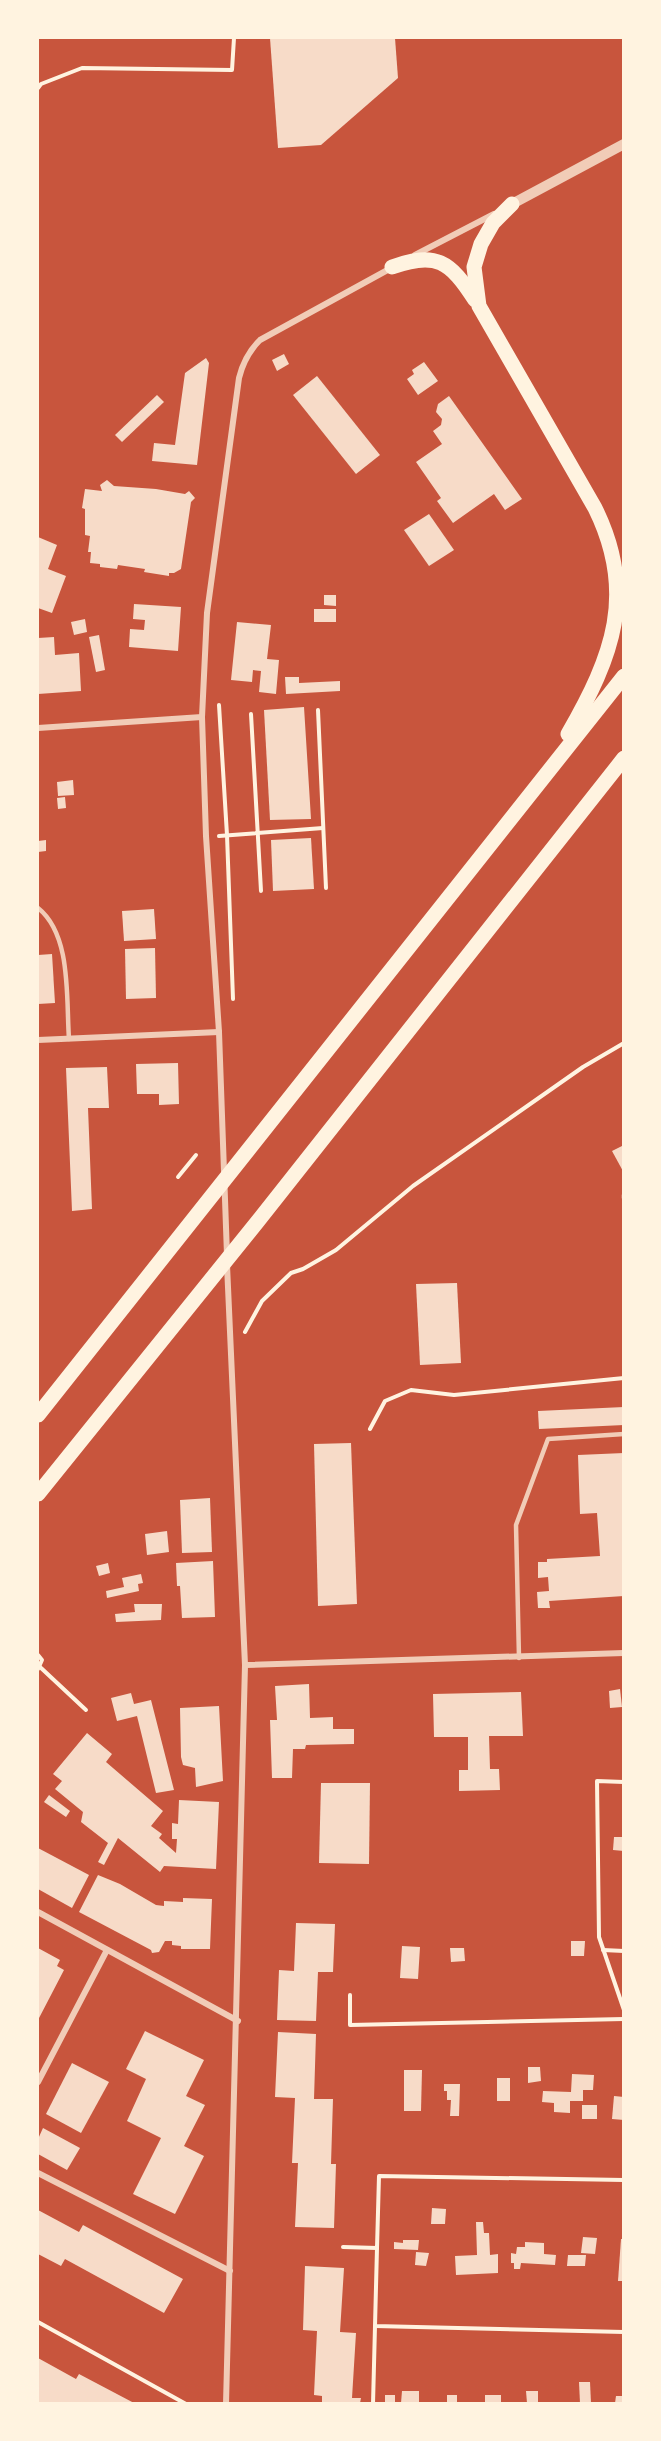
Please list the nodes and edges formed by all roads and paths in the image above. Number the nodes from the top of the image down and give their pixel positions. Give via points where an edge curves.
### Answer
1 (234, 38) edge
2 (38, 88) edge
3 (624, 144) edge
4 (512, 204) junction
5 (392, 267) junction
6 (478, 306) junction
7 (624, 676) edge
8 (219, 705) dead end
9 (318, 710) dead end
10 (251, 714) dead end
11 (202, 717) junction
12 (38, 728) edge
13 (624, 758) edge
14 (542, 778) junction
15 (323, 828) junction
16 (258, 833) junction
17 (227, 835) junction
18 (206, 836) junction
19 (327, 888) dead end
20 (261, 891) dead end
21 (38, 908) edge
22 (233, 1002) dead end
23 (219, 1032) junction
24 (69, 1039) junction
25 (38, 1040) edge
26 (624, 1043) edge
27 (196, 1155) dead end
28 (178, 1177) dead end
29 (241, 1337) dead end
30 (624, 1378) edge
31 (38, 1415) edge
32 (370, 1429) dead end
33 (624, 1434) edge
34 (38, 1494) edge
35 (624, 1653) edge
36 (38, 1655) edge
37 (519, 1658) junction
38 (245, 1665) junction
39 (39, 1668) edge
40 (86, 1710) dead end
41 (624, 1782) edge
42 (38, 1912) edge
43 (107, 1950) junction
44 (603, 1950) junction
45 (624, 1951) edge
46 (350, 1995) dead end
47 (624, 2010) edge
48 (624, 2019) edge
49 (238, 2020) junction
50 (38, 2082) edge
51 (38, 2172) edge
52 (624, 2180) edge
53 (343, 2247) dead end
54 (377, 2248) junction
55 (230, 2271) junction
56 (38, 2322) edge
57 (375, 2326) junction
58 (624, 2332) edge
59 (186, 2403) edge
60 (226, 2403) edge
61 (373, 2403) edge

1 - 2 path via 232,70 82,68
3 - 4 street
4 - 5 street
4 - 6 main road via 493,223 481,244 474,267
5 - 6 main road via 424,259 439,261 463,282
5 - 11 street via 260,340 243,362 207,613
6 - 14 main road via 595,508 608,535 616,571 618,598 607,653 579,714
7 - 14 main road
8 - 17 path
9 - 15 path
10 - 16 path
11 - 12 street
11 - 18 street
13 - 34 main road
14 - 31 main road
15 - 16 path
15 - 19 path
16 - 17 path
16 - 20 path
17 - 18 path
17 - 22 path
18 - 23 street
21 - 24 lane via 62,945
23 - 24 street
23 - 38 street
24 - 25 street
26 - 29 path via 583,1067 412,1186 336,1250 291,1273 262,1301
27 - 28 path
30 - 32 path via 454,1395 411,1390 385,1401
33 - 37 lane via 549,1439 516,1525
35 - 37 street
36 - 39 path via 42,1660
37 - 38 street
38 - 49 street
39 - 40 path
41 - 44 path via 597,1781 599,1937
42 - 43 street
43 - 49 street
43 - 50 street
44 - 45 path
44 - 47 path
46 - 48 path via 350,2025
49 - 55 street
51 - 55 street
52 - 54 path via 379,2176
53 - 54 path
54 - 57 path
55 - 60 street
56 - 59 path
57 - 58 path
57 - 61 path

